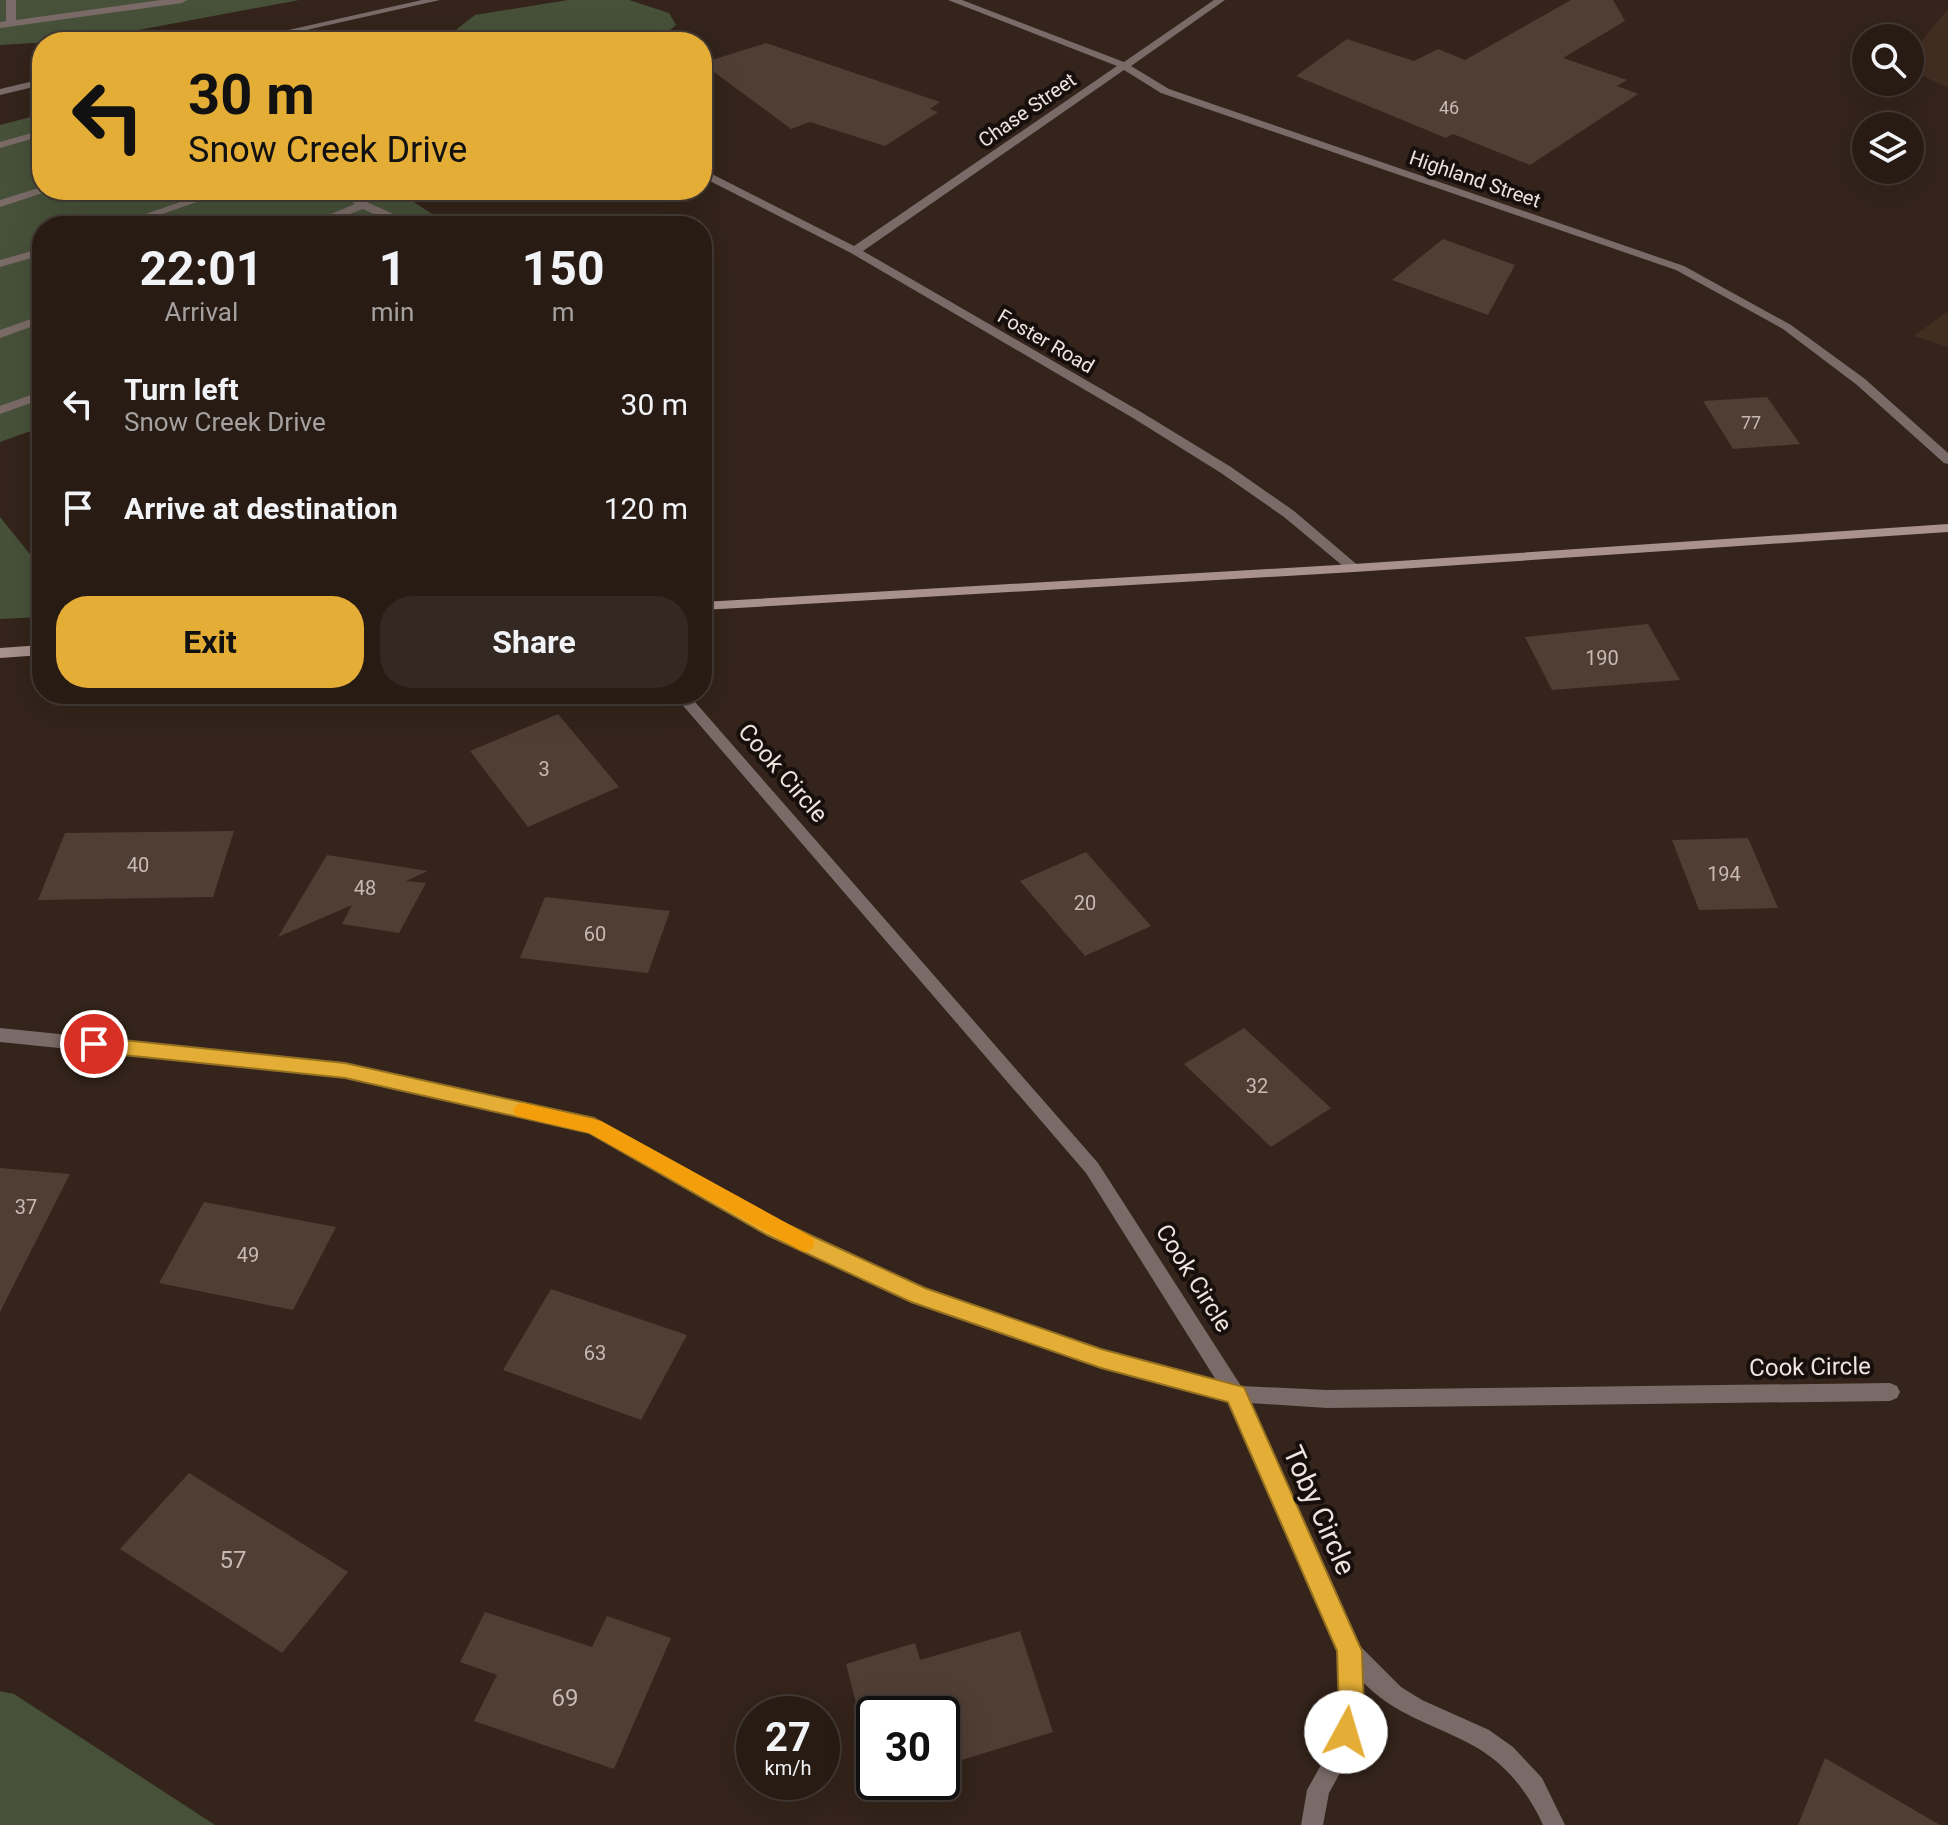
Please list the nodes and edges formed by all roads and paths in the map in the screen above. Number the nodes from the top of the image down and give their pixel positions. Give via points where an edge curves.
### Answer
1 (11, 0) edge
2 (182, 0) edge
3 (435, 0) edge
4 (953, 0) edge
5 (1220, 0) edge
6 (5, 25) edge
7 (286, 32) edge
8 (1123, 65) junction
9 (32, 84) edge
10 (0, 92) edge
11 (32, 136) edge
12 (0, 145) edge
13 (712, 178) edge
14 (32, 193) edge
15 (196, 200) edge
16 (354, 200) edge
17 (0, 204) edge
18 (360, 206) junction
19 (147, 216) edge
20 (334, 216) edge
21 (394, 216) edge
22 (855, 251) junction
23 (32, 254) edge
24 (0, 264) edge
25 (32, 323) edge
26 (0, 334) edge
27 (32, 399) edge
28 (0, 410) edge
29 (1948, 460) edge
30 (1948, 528) edge
31 (1354, 568) junction
32 (712, 605) edge
33 (32, 651) edge
34 (0, 653) edge
35 (689, 704) edge
36 (0, 1035) edge
37 (1890, 1392) dead end
38 (1236, 1394) junction
39 (1350, 1651) junction
40 (1312, 1825) edge
41 (1554, 1825) edge

1 - 6 street
2 - 6 street
3 - 7 street
4 - 8 street, Highland Street
5 - 8 street, Chase Street
8 - 22 street, Chase Street
8 - 29 street, Highland Street via 1165,91 1680,268 1787,327 1861,382
9 - 10 street
11 - 12 street
13 - 22 street, Foster Road
14 - 17 street
15 - 19 street
16 - 18 street
18 - 20 street
18 - 21 street
22 - 31 street, Foster Road via 1226,470
23 - 24 street
25 - 26 street
27 - 28 street
30 - 31 street
31 - 32 street
33 - 34 street
35 - 38 street, Cook Circle via 1092,1168
36 - 38 street via 345,1070 594,1126 774,1229 918,1295 1101,1358
37 - 38 street, Cook Circle via 1327,1399
38 - 39 street, Toby Circle
39 - 40 street, Toby Circle via 1351,1712 1341,1751 1318,1790
39 - 41 street, Toby Circle via 1391,1694 1482,1738 1516,1763 1542,1797

